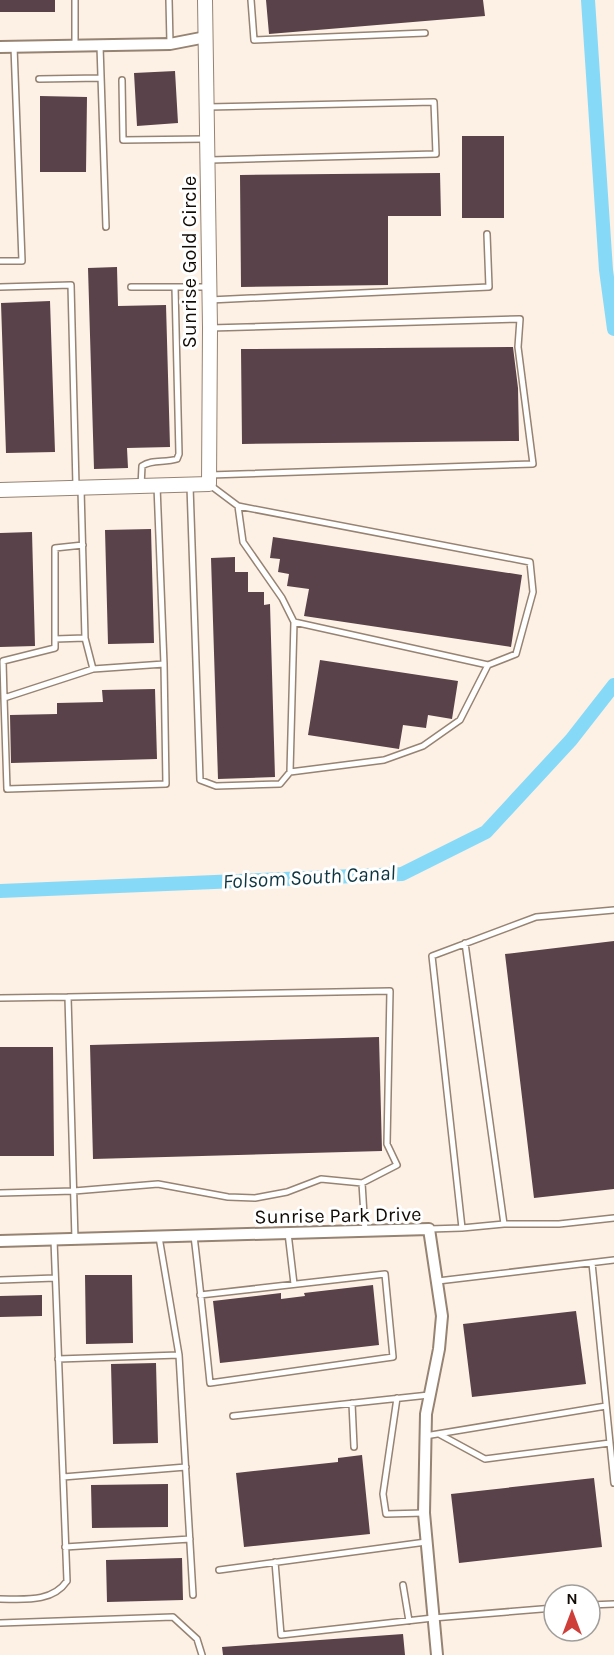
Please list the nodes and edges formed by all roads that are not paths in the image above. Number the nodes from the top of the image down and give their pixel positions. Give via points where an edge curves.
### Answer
1 (75, 0) edge
2 (169, 0) edge
3 (205, 0) edge
4 (251, 0) edge
5 (425, 33) dead end
6 (206, 37) junction
7 (170, 44) junction
8 (75, 46) junction
9 (100, 46) junction
10 (0, 47) edge
11 (14, 47) junction
12 (101, 78) junction
13 (39, 79) dead end
14 (122, 80) dead end
15 (208, 106) junction
16 (207, 139) junction
17 (208, 160) junction
18 (106, 228) dead end
19 (488, 234) dead end
20 (0, 261) edge
21 (0, 287) edge
22 (130, 287) dead end
23 (175, 287) junction
24 (209, 293) junction
25 (210, 328) junction
26 (209, 480) junction
27 (190, 484) junction
28 (141, 486) junction
29 (157, 486) junction
30 (79, 488) junction
31 (0, 490) edge
32 (238, 506) junction
33 (83, 545) junction
34 (294, 622) junction
35 (85, 638) junction
36 (55, 639) junction
37 (164, 664) junction
38 (488, 665) junction
39 (93, 669) junction
40 (4, 698) junction
41 (290, 772) junction
42 (3, 789) edge
43 (614, 910) edge
44 (465, 943) junction
45 (68, 997) junction
46 (0, 998) edge
47 (362, 1183) junction
48 (74, 1191) junction
49 (0, 1193) edge
50 (614, 1218) edge
51 (504, 1224) junction
52 (462, 1228) junction
53 (429, 1229) junction
54 (365, 1231) junction
55 (288, 1233) junction
56 (194, 1236) junction
57 (159, 1237) junction
58 (75, 1239) junction
59 (54, 1240) junction
60 (0, 1241) edge
61 (614, 1260) edge
62 (592, 1263) junction
63 (55, 1278) junction
64 (0, 1280) edge
65 (438, 1281) junction
66 (294, 1284) junction
67 (200, 1295) junction
68 (180, 1354) junction
69 (58, 1359) junction
70 (429, 1395) junction
71 (397, 1398) junction
72 (352, 1403) junction
73 (606, 1406) junction
74 (233, 1416) dead end
75 (439, 1434) junction
76 (425, 1436) junction
77 (610, 1443) junction
78 (354, 1447) dead end
79 (186, 1467) junction
80 (63, 1477) junction
81 (614, 1483) edge
82 (424, 1513) junction
83 (190, 1539) junction
84 (426, 1542) junction
85 (66, 1547) junction
86 (275, 1562) junction
87 (219, 1570) dead end
88 (403, 1585) dead end
89 (193, 1596) dead end
90 (0, 1599) edge
91 (542, 1609) edge
92 (433, 1618) junction
93 (409, 1621) junction
94 (0, 1623) edge
95 (202, 1655) edge
96 (437, 1655) edge

1 - 8 lane
2 - 7 lane
3 - 6 street, Sunrise Gold Circle
4 - 5 lane via 254,40
6 - 7 street
6 - 15 street, Sunrise Gold Circle
7 - 9 street
8 - 9 street
8 - 11 street
9 - 12 lane
10 - 11 street
11 - 20 lane via 22,261
12 - 13 lane
12 - 18 lane
14 - 16 lane via 123,140
15 - 16 street, Sunrise Gold Circle
15 - 17 lane via 434,102 436,154
16 - 17 street, Sunrise Gold Circle
17 - 24 street, Sunrise Gold Circle
19 - 24 lane via 489,287
21 - 30 lane via 71,285
22 - 23 lane
23 - 24 lane
23 - 28 lane via 179,454 171,461 142,466
24 - 25 street, Sunrise Gold Circle
25 - 26 street, Sunrise Gold Circle
25 - 26 lane via 520,319 518,347 533,464
26 - 27 street
26 - 32 lane
27 - 29 street
27 - 41 lane via 200,780 216,786 280,784
28 - 29 street
28 - 30 street
29 - 37 lane
30 - 31 street
30 - 33 lane
32 - 34 lane via 243,542
32 - 38 lane via 530,562 533,592 516,654
33 - 35 lane
33 - 36 lane via 55,548
34 - 38 lane
34 - 41 lane
35 - 36 lane
35 - 39 lane
36 - 40 lane via 55,648 3,661
37 - 39 lane
37 - 42 lane via 166,784
38 - 41 lane via 460,720 423,746 384,760
39 - 40 lane
40 - 42 lane
43 - 44 lane via 536,916
44 - 51 lane
44 - 52 lane via 432,956
45 - 46 lane
45 - 47 lane via 390,992 387,1144 397,1165
45 - 48 lane
47 - 48 lane via 321,1179 287,1192 255,1198 158,1184
47 - 54 lane
48 - 49 lane
48 - 58 lane
50 - 51 lane
51 - 52 lane
52 - 53 lane
53 - 54 street, Sunrise Park Drive
53 - 65 street, Sunrise Park Drive
54 - 55 street, Sunrise Park Drive
55 - 56 street, Sunrise Park Drive
55 - 66 lane
56 - 57 street, Sunrise Park Drive
56 - 67 lane
57 - 58 street, Sunrise Park Drive
57 - 68 lane
58 - 59 street, Sunrise Park Drive
59 - 60 street, Sunrise Park Drive
59 - 63 lane
61 - 62 lane
62 - 65 lane
62 - 73 lane
63 - 64 lane
63 - 69 lane
65 - 70 street, Sunrise Park Drive via 441,1332
66 - 67 lane
66 - 67 lane via 385,1274 393,1357 210,1383
68 - 69 lane
68 - 79 lane
69 - 80 lane
70 - 71 lane
70 - 76 street, Sunrise Park Drive
71 - 72 lane
71 - 82 lane via 383,1494 386,1515
72 - 74 lane
72 - 78 lane
73 - 75 lane
73 - 77 lane
75 - 76 lane
75 - 77 lane via 484,1459
76 - 82 street, Sunrise Park Drive
77 - 81 lane
79 - 80 lane
79 - 83 lane
80 - 85 lane
82 - 84 street, Sunrise Park Drive
83 - 85 lane
83 - 89 lane
84 - 86 lane
84 - 92 street, Sunrise Park Drive
85 - 90 lane via 67,1581 63,1587 46,1596
86 - 87 lane
86 - 93 lane via 281,1635
88 - 93 lane
91 - 92 lane
92 - 93 lane
92 - 96 street, Sunrise Park Drive
94 - 95 lane via 173,1617 197,1639

